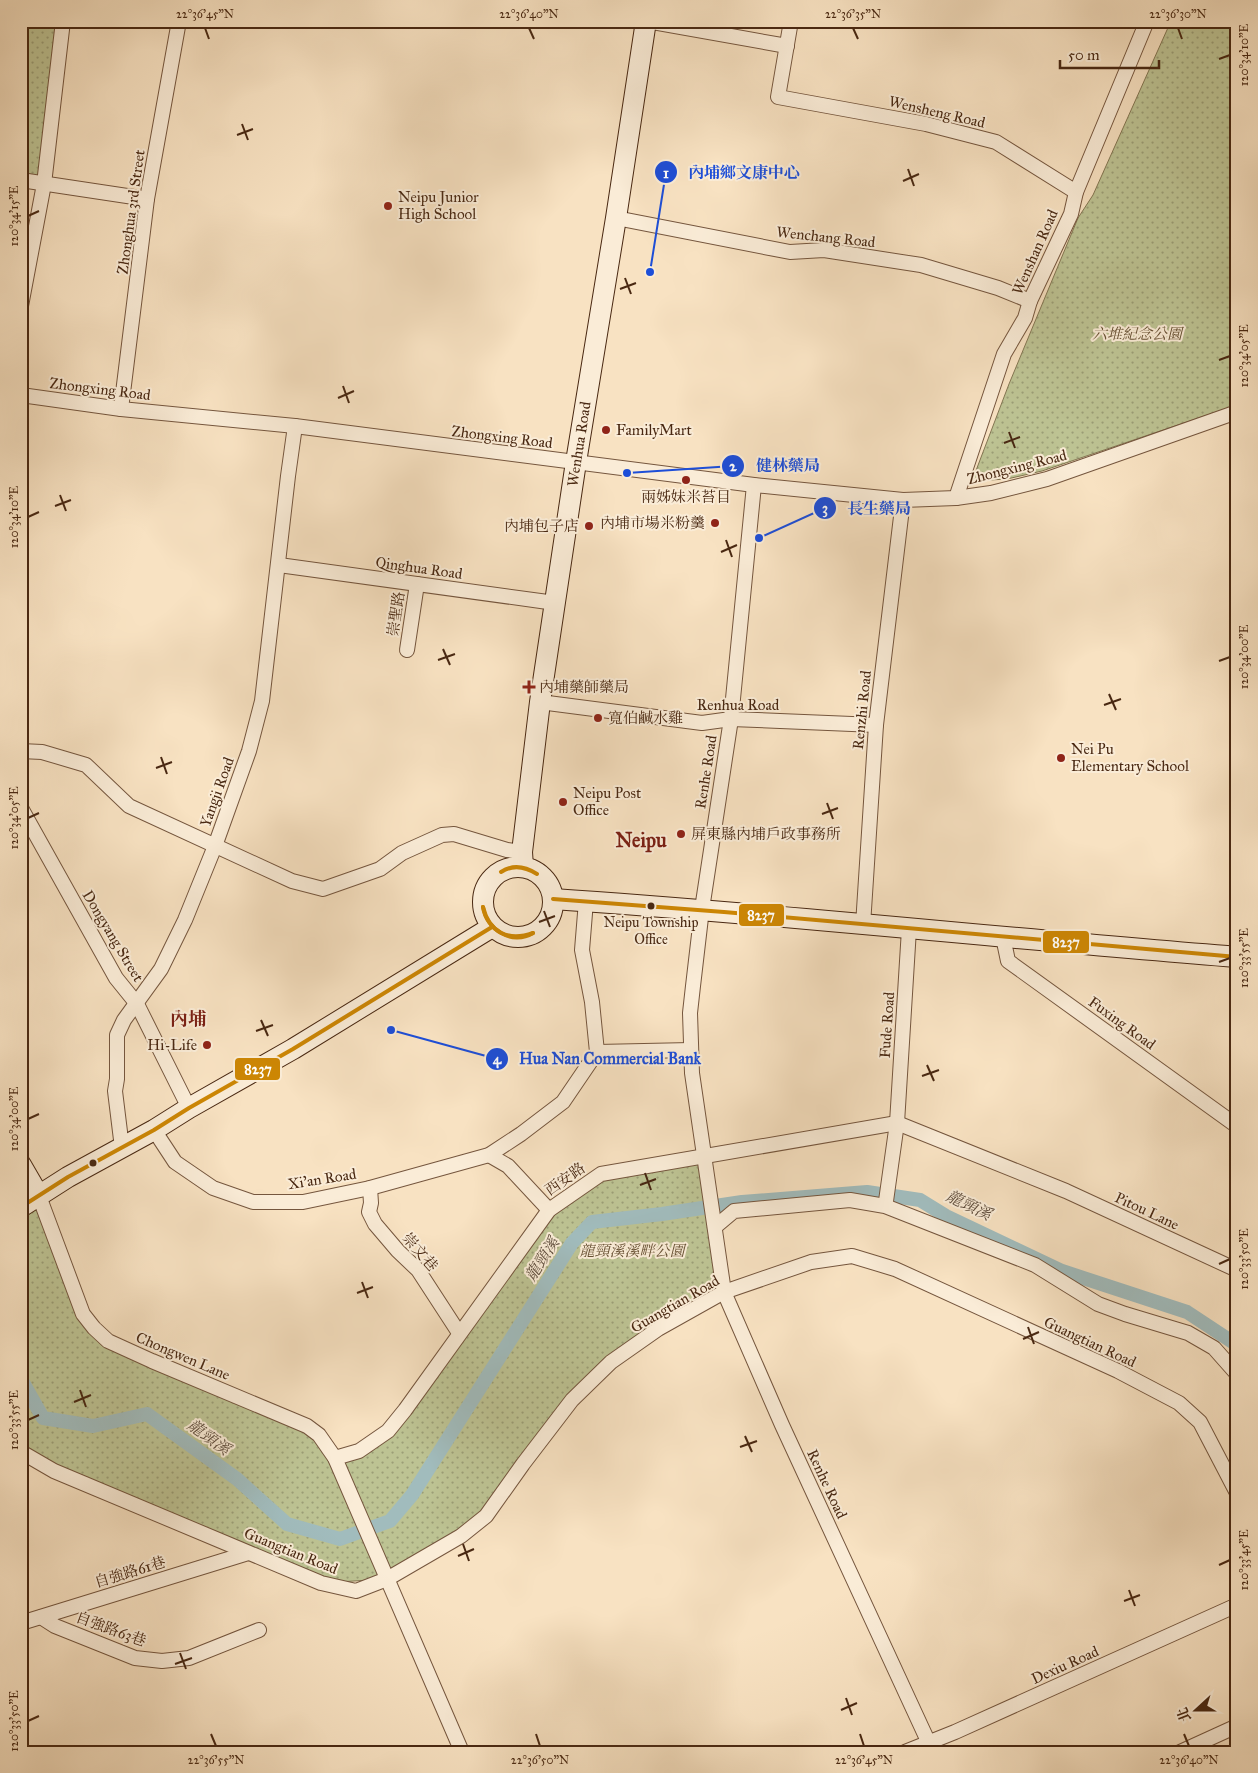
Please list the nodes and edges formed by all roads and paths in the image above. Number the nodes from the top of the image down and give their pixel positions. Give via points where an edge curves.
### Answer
1 (63, 21) edge
2 (179, 21) edge
3 (647, 21) edge
4 (791, 21) edge
5 (1147, 21) edge
6 (787, 46) junction
7 (21, 180) edge
8 (44, 184) junction
9 (1076, 192) junction
10 (147, 199) junction
11 (616, 218) junction
12 (1030, 301) junction
13 (21, 306) edge
14 (21, 394) edge
15 (121, 409) junction
16 (1237, 412) edge
17 (295, 426) junction
18 (576, 462) junction
19 (754, 485) junction
20 (956, 498) junction
21 (903, 500) junction
22 (279, 565) junction
23 (417, 584) junction
24 (555, 604) junction
25 (407, 650) dead end
26 (540, 702) junction
27 (730, 719) junction
28 (876, 725) junction
29 (21, 751) edge
30 (21, 808) edge
31 (215, 846) junction
32 (523, 860) junction
33 (553, 899) junction
34 (586, 901) junction
35 (702, 909) junction
36 (863, 925) junction
37 (492, 927) junction
38 (909, 929) junction
39 (1003, 937) junction
40 (1237, 957) edge
41 (136, 1004) junction
42 (691, 1050) junction
43 (597, 1052) junction
44 (189, 1108) junction
45 (897, 1123) junction
46 (1237, 1126) edge
47 (154, 1130) junction
48 (122, 1148) junction
49 (489, 1155) junction
50 (705, 1157) junction
51 (21, 1165) edge
52 (370, 1188) junction
53 (39, 1196) junction
54 (886, 1201) dead end
55 (21, 1208) edge
56 (549, 1210) junction
57 (715, 1225) junction
58 (1237, 1270) edge
59 (724, 1292) junction
60 (459, 1333) junction
61 (1237, 1374) edge
62 (21, 1450) edge
63 (335, 1458) junction
64 (1237, 1493) edge
65 (248, 1553) junction
66 (387, 1579) junction
67 (1237, 1605) edge
68 (41, 1617) junction
69 (21, 1623) edge
70 (259, 1630) dead end
71 (1237, 1726) edge
72 (931, 1747) edge
73 (462, 1752) edge
74 (905, 1752) edge
75 (1180, 1752) edge

1 - 8 street
2 - 10 street, Zhonghua 3rd Street
3 - 6 street
3 - 11 main road, Wenhua Road
4 - 6 street
5 - 9 street, Wenshan Road
6 - 9 street, Wensheng Road via 778,98 926,124 996,142
7 - 8 street
8 - 10 street
8 - 13 street
9 - 12 street, Wenshan Road via 1071,214
10 - 15 street, Zhonghua 3rd Street
11 - 12 street, Wenchang Road via 790,252 824,250 920,265
11 - 18 main road, Wenhua Road
12 - 20 street, Wenshan Road via 1025,318 1004,354
14 - 15 street, Zhongxing Road
15 - 17 street, Zhongxing Road
16 - 20 street, Zhongxing Road via 1047,480
17 - 18 street, Zhongxing Road
17 - 22 street, Yangji Road
18 - 19 street, Zhongxing Road
18 - 24 main road, Wenhua Road
19 - 21 street, Zhongxing Road
19 - 27 street, Renhe Road
20 - 21 street, Zhongxing Road
21 - 28 street, Renzhi Road
22 - 23 street, Qinghua Road
22 - 31 street, Yangji Road via 262,701
23 - 24 street, Qinghua Road
23 - 25 street, 崇聖路
24 - 26 main road, Wenhua Road
26 - 27 street, Renhua Road via 702,723
26 - 32 main road, Wenhua Road
27 - 28 street, Renhua Road
27 - 35 street, Renhe Road
28 - 36 street, Renzhi Road
29 - 31 street via 42,752 86,765 129,806
30 - 41 street, Dongyang Street via 116,978
31 - 32 street via 292,881 323,888 380,869 402,853 442,835 454,834 508,850
31 - 41 street, Yangji Road via 165,961
32 - 33 main road via 543,878
32 - 37 main road via 501,871 486,886 482,908
33 - 34 main road
33 - 37 main road via 547,923 538,932 514,938 502,935
34 - 35 main road
34 - 43 street via 582,950
35 - 36 main road
35 - 42 street, Renhe Road via 690,1013
36 - 38 main road
37 - 44 main road
38 - 39 main road
38 - 45 street, Fude Road
39 - 40 main road
39 - 46 street, Fuxing Road via 1008,961
41 - 44 street, Dongyang Street
41 - 48 street, Yangji Road via 117,1035 115,1091
42 - 43 street
42 - 50 street, Renhe Road
43 - 49 street, Xi'an Road via 563,1102
44 - 47 main road
45 - 50 street, 西安路
45 - 54 street, Fude Road
45 - 58 street, Pitou Lane via 1043,1182
47 - 48 main road
47 - 52 street, Xi'an Road via 175,1162 213,1188 253,1202 303,1202
48 - 53 main road
49 - 52 street, Xi'an Road
49 - 56 street via 508,1166
50 - 56 street, 西安路 via 600,1174
50 - 57 street, Renhe Road
51 - 53 main road
52 - 60 street, 崇文巷 via 369,1212 376,1224 418,1270
53 - 55 main road
53 - 63 street, Chongwen Lane via 83,1314 108,1341 307,1426 319,1435
56 - 60 street, 西安路
57 - 59 street, Renhe Road
57 - 61 street via 734,1211 850,1200 885,1206 1035,1265 1098,1304 1188,1333 1214,1348
59 - 64 street, Guangtian Road via 811,1262 852,1256 895,1269 1118,1371 1180,1403 1200,1422
59 - 66 street, Guangtian Road via 658,1329 611,1362 572,1400 486,1516 461,1536
59 - 72 street, Renhe Road
60 - 63 street, 西安路 via 388,1431 359,1451
62 - 65 street, Guangtian Road via 54,1471
63 - 66 street, Chongwen Lane
65 - 66 street, Guangtian Road via 321,1583 356,1591
65 - 68 street, 自強路61巷
66 - 73 street, Chongwen Lane
67 - 72 street, Dexiu Road
68 - 69 street, 自強路61巷
68 - 70 street, 自強路63巷 via 55,1626 135,1658 162,1661 189,1658
71 - 75 street
72 - 74 street, Dexiu Road

